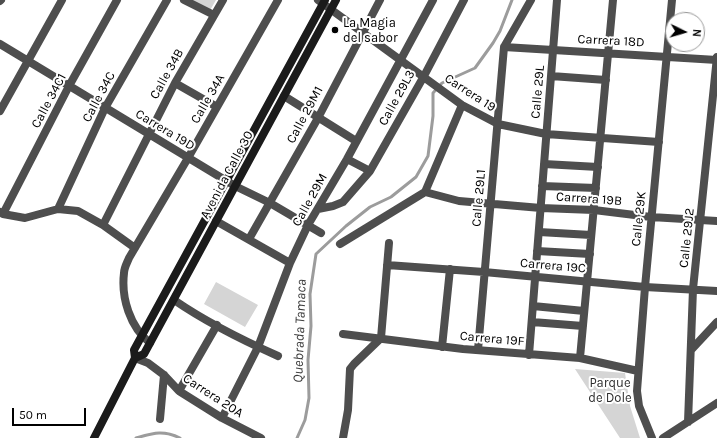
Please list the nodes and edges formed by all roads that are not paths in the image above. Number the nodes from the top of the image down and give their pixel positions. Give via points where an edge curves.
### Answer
1 (62, 0) edge
2 (118, 0) edge
3 (167, 0) edge
4 (184, 0) edge
5 (223, 0) edge
6 (278, 0) edge
7 (336, 0) edge
8 (380, 0) edge
9 (433, 0) edge
10 (464, 0) edge
11 (531, 0) edge
12 (557, 0) edge
13 (613, 0) edge
14 (672, 0) edge
15 (322, 1) edge
16 (332, 10) junction
17 (214, 15) junction
18 (363, 32) junction
19 (0, 44) edge
20 (504, 47) junction
21 (553, 50) junction
22 (608, 53) junction
23 (667, 56) junction
24 (717, 57) edge
25 (401, 59) junction
26 (717, 60) edge
27 (28, 61) junction
28 (424, 76) junction
29 (551, 76) junction
30 (606, 80) junction
31 (175, 83) junction
32 (69, 86) junction
33 (284, 96) junction
34 (462, 105) junction
35 (217, 107) junction
36 (105, 108) junction
37 (0, 111) edge
38 (318, 118) junction
39 (498, 124) junction
40 (148, 134) junction
41 (546, 134) junction
42 (600, 138) junction
43 (356, 142) junction
44 (659, 142) junction
45 (188, 158) junction
46 (347, 159) junction
47 (544, 164) junction
48 (598, 167) junction
49 (370, 171) junction
50 (226, 181) junction
51 (235, 186) junction
52 (542, 186) junction
53 (596, 188) junction
54 (425, 192) junction
55 (270, 203) junction
56 (491, 203) junction
57 (540, 208) junction
58 (58, 209) junction
59 (318, 209) junction
60 (594, 210) junction
61 (2, 213) edge
62 (651, 217) junction
63 (701, 220) junction
64 (216, 221) junction
65 (717, 221) edge
66 (103, 225) junction
67 (308, 225) junction
68 (539, 232) junction
69 (321, 233) dead end
70 (591, 235) junction
71 (249, 239) junction
72 (389, 243) dead end
73 (340, 244) dead end
74 (136, 248) junction
75 (537, 251) junction
76 (590, 254) junction
77 (290, 263) junction
78 (387, 265) junction
79 (450, 269) junction
80 (484, 272) junction
81 (535, 277) junction
82 (587, 281) junction
83 (644, 287) junction
84 (693, 289) junction
85 (717, 291) edge
86 (174, 300) junction
87 (533, 306) junction
88 (584, 311) junction
89 (532, 322) junction
90 (717, 322) edge
91 (217, 325) junction
92 (583, 326) junction
93 (343, 334) dead end
94 (141, 336) junction
95 (381, 338) junction
96 (150, 343) junction
97 (442, 346) junction
98 (258, 347) junction
99 (478, 350) junction
100 (691, 350) junction
101 (529, 354) junction
102 (278, 356) dead end
103 (135, 358) junction
104 (580, 358) junction
105 (638, 371) junction
106 (164, 375) junction
107 (179, 391) junction
108 (717, 402) edge
109 (222, 418) junction
110 (160, 419) dead end
111 (688, 422) junction
112 (94, 438) edge
113 (261, 438) edge
114 (343, 438) edge
115 (652, 438) edge
116 (663, 438) edge

1 - 27 street
2 - 32 street, Calle 34C1
3 - 36 street, Calle 34C
4 - 17 street
5 - 17 street, Calle 34B
6 - 35 street, Calle 34A
7 - 16 main road, Avenida Calle 30
8 - 18 street, Calle 29M1
9 - 25 street, Calle 29M
10 - 28 street, Calle 29L3
11 - 20 street
12 - 21 street, Calle 29L
13 - 22 street
14 - 23 street, Calle 29K
15 - 16 street, Carrera 19
15 - 50 main road, Avenida Calle 30
16 - 18 street, Carrera 19
16 - 33 main road, Avenida Calle 30
17 - 31 street, Calle 34B
18 - 25 street, Carrera 19
18 - 38 street, Calle 29M1
19 - 27 street, Carrera 19D
20 - 21 street, Carrera 18D
20 - 39 street, Calle 29L1
21 - 22 street, Carrera 18D
21 - 29 street, Calle 29L
22 - 23 street, Carrera 18D
22 - 30 street
23 - 26 street, Carrera 18D
23 - 44 street, Calle 29K
24 - 26 street, Calle 29J2
25 - 28 street, Carrera 19
25 - 43 street, Calle 29M
26 - 63 street, Calle 29J2
27 - 32 street, Carrera 19D
27 - 37 street
28 - 34 street, Carrera 19
28 - 49 street, Calle 29L3
29 - 30 street
29 - 41 street, Calle 29L
30 - 42 street
31 - 35 street
31 - 40 street, Calle 34B
32 - 36 street, Carrera 19D
32 - 61 street, Calle 34C1
33 - 38 street
33 - 51 main road, Avenida Calle 30
34 - 39 street, Carrera 19
34 - 54 street
35 - 45 street, Calle 34A
36 - 40 street, Carrera 19D
36 - 58 street, Calle 34C
38 - 43 street
38 - 55 street, Calle 29M1
39 - 41 street, Carrera 19
39 - 56 street, Calle 29L1
40 - 45 street, Carrera 19D
40 - 66 street, Calle 34B
41 - 42 street, Carrera 19
41 - 47 street, Calle 29L
42 - 44 street, Carrera 19
42 - 48 street
43 - 46 street, Calle 29M
44 - 62 street, Calle 29K
45 - 50 street, Carrera 19D
45 - 74 street, Calle 34A
46 - 49 street
46 - 59 street, Calle 29M
47 - 48 street
47 - 52 street, Calle 29L
48 - 53 street
49 - 59 street, Calle 29L3 via 343,202
50 - 51 street, Carrera 19D
50 - 94 main road, Avenida Calle 30
51 - 55 street, Carrera 19D
51 - 64 main road, Avenida Calle 30
52 - 53 street
52 - 57 street, Calle 29L
53 - 60 street
54 - 56 street, Carrera 19B via 459,201
54 - 73 street
55 - 67 street, Carrera 19D
55 - 71 street, Calle 29M1
56 - 57 street, Carrera 19B
56 - 80 street, Calle 29L1
57 - 60 street, Carrera 19B
57 - 68 street, Calle 29L
58 - 61 street via 25,218
58 - 66 street via 78,211
59 - 67 street, Calle 29M
60 - 62 street, Carrera 19B
60 - 70 street
62 - 63 street, Carrera 19B
62 - 83 street, Calle 29K
63 - 65 street, Carrera 19B
63 - 84 street, Calle 29J2
64 - 71 street
64 - 86 main road, Avenida Calle 30
66 - 74 street
67 - 69 street, Carrera 19D
67 - 77 street, Calle 29M
68 - 70 street
68 - 75 street, Calle 29L
70 - 76 street
71 - 77 street
72 - 78 street
74 - 94 street, Calle 34A via 128,258 124,272 125,302
75 - 76 street
75 - 81 street, Calle 29L
76 - 82 street
77 - 98 street, Calle 29M
78 - 79 street, Carrera 19C
78 - 95 street
79 - 80 street, Carrera 19C
79 - 97 street
80 - 81 street, Carrera 19C
80 - 99 street, Calle 29L1
81 - 82 street, Carrera 19C
81 - 87 street, Calle 29L
82 - 83 street, Carrera 19C
82 - 88 street
83 - 84 street, Carrera 19C
83 - 105 street, Calle 29K
84 - 85 street, Carrera 19C
84 - 100 street, Calle 29J2
86 - 91 street
86 - 96 main road, Avenida Calle 30
87 - 88 street
87 - 89 street, Calle 29L
88 - 92 street
89 - 92 street
89 - 101 street, Calle 29L
90 - 100 street
91 - 98 street
91 - 107 street
92 - 104 street
93 - 95 street, Carrera 19F
94 - 96 street
94 - 103 main road, Avenida Calle 30 via 134,350
95 - 97 street, Carrera 19F
95 - 114 street via 350,369 348,410
96 - 103 main road, Avenida Calle 30 via 144,354
97 - 99 street, Carrera 19F
98 - 102 street
98 - 109 street, Calle 29M
99 - 101 street, Carrera 19F
100 - 111 street, Calle 29J2
101 - 104 street, Carrera 19F
103 - 106 street, Carrera 20A via 148,363
103 - 112 main road, Avenida Calle 30
104 - 105 street, Carrera 19F
105 - 115 street, Calle 29K via 638,406
106 - 107 street, Carrera 20A
106 - 110 street
107 - 109 street, Carrera 20A
108 - 111 street
109 - 113 street, Carrera 20A
111 - 116 street

